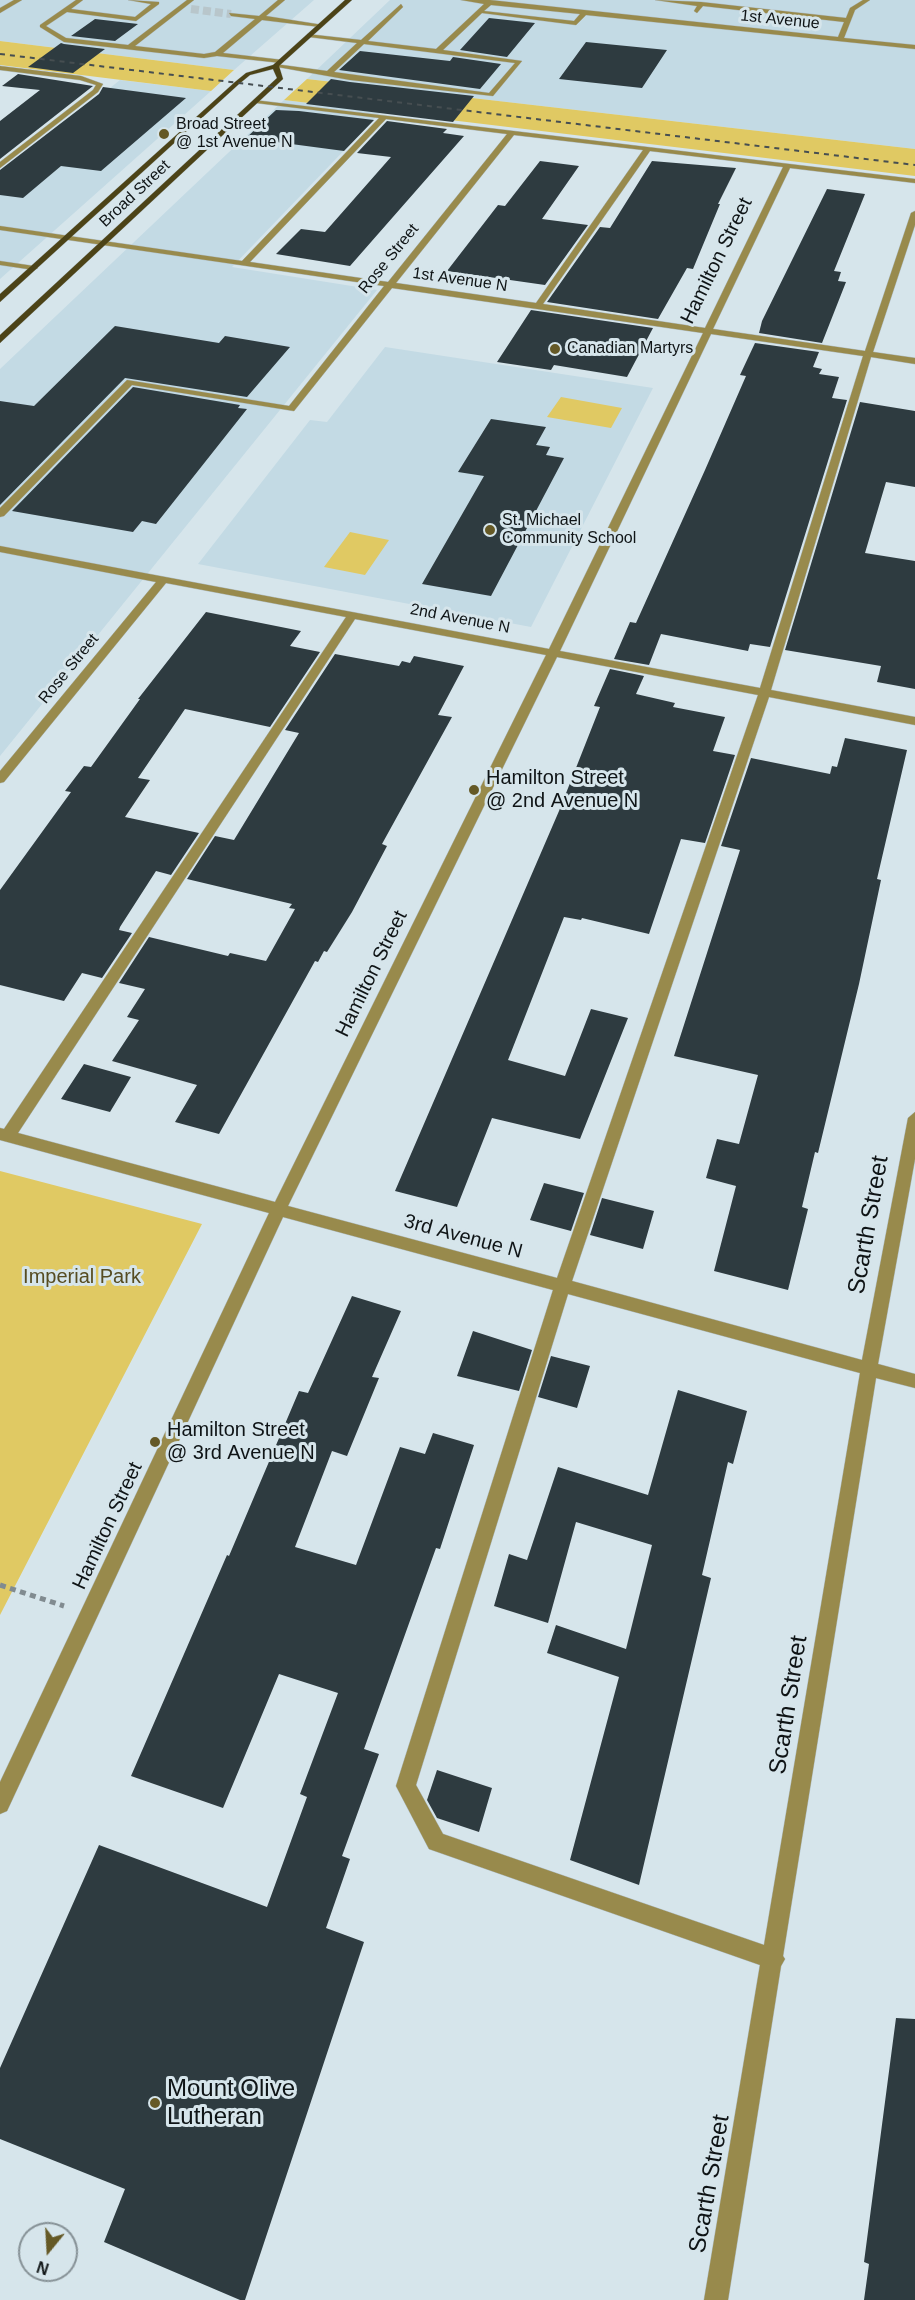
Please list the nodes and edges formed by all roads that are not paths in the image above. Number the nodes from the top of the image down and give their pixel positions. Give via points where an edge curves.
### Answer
1 (19, 0) edge
2 (80, 0) edge
3 (131, 0) edge
4 (190, 0) edge
5 (282, 0) edge
6 (349, 0) edge
7 (464, 0) edge
8 (658, 0) edge
9 (867, 0) edge
10 (490, 1) edge
11 (721, 3) edge
12 (701, 4) junction
13 (401, 6) dead end
14 (180, 8) junction
15 (191, 9) tunnel mouth
16 (65, 10) junction
17 (0, 11) edge
18 (479, 12) junction
19 (584, 13) junction
20 (231, 14) tunnel mouth
21 (261, 17) junction
22 (848, 20) junction
23 (689, 23) junction
24 (320, 26) junction
25 (309, 35) junction
26 (840, 39) junction
27 (362, 41) junction
28 (130, 47) junction
29 (915, 47) edge
30 (439, 50) junction
31 (217, 54) junction
32 (278, 64) junction
33 (0, 68) edge
34 (329, 73) junction
35 (256, 100) junction
36 (385, 116) junction
37 (513, 131) junction
38 (648, 148) junction
39 (788, 165) junction
40 (0, 166) edge
41 (915, 181) edge
42 (915, 213) edge
43 (0, 228) edge
44 (68, 238) junction
45 (104, 243) junction
46 (0, 263) edge
47 (244, 263) junction
48 (34, 268) junction
49 (389, 285) junction
50 (0, 299) edge
51 (538, 306) junction
52 (706, 331) junction
53 (0, 340) edge
54 (868, 354) junction
55 (915, 361) edge
56 (0, 514) edge
57 (0, 549) edge
58 (164, 579) junction
59 (352, 616) junction
60 (553, 653) junction
61 (764, 694) junction
62 (915, 722) edge
63 (0, 779) edge
64 (915, 1118) edge
65 (4, 1135) edge
66 (279, 1209) junction
67 (562, 1286) junction
68 (869, 1369) junction
69 (915, 1381) edge
70 (0, 1804) edge
71 (774, 1959) junction
72 (716, 2300) edge

1 - 17 street
2 - 16 street
3 - 16 street via 157,3 136,19
4 - 14 street
5 - 21 street
6 - 24 main road, Broad Street
7 - 10 street, 1st Avenue
8 - 12 street
9 - 22 street via 852,9
10 - 18 street
10 - 19 street, 1st Avenue
11 - 12 street
11 - 22 street
12 - 23 street
13 - 27 street
14 - 15 street
14 - 28 street
16 - 28 street via 42,26 64,40
18 - 19 street via 576,23
18 - 30 street
19 - 23 street, 1st Avenue
20 - 21 street
21 - 24 street
21 - 31 street
22 - 26 street
23 - 26 street, 1st Avenue
24 - 25 main road, Broad Street
25 - 27 street
25 - 32 main road, Broad Street
26 - 29 street, 1st Avenue
27 - 30 street
27 - 34 street
28 - 31 street via 204,56
30 - 34 street via 520,62 491,95
31 - 32 street
32 - 34 street
32 - 35 main road, Broad Street via 281,78
32 - 44 main road, Broad Street via 248,74 237,83
33 - 40 street via 100,84
35 - 36 street
35 - 45 main road, Broad Street
36 - 37 street
36 - 47 street
37 - 38 street
37 - 49 street, Rose Street
38 - 39 street
38 - 51 street
39 - 41 street
39 - 52 street, Hamilton Street
42 - 54 street
43 - 44 street, 1st Avenue N
44 - 45 street, 1st Avenue N
44 - 48 main road, Broad Street
45 - 47 street, 1st Avenue N
45 - 53 main road, Broad Street
46 - 48 street
47 - 49 street, 1st Avenue N
48 - 50 main road, Broad Street
49 - 51 street, 1st Avenue N
49 - 56 street, Rose Street via 291,409 130,382
51 - 52 street, 1st Avenue N
52 - 54 street, 1st Avenue N
52 - 60 street, Hamilton Street
54 - 55 street, 1st Avenue N
54 - 61 street
57 - 58 street, 2nd Avenue N
58 - 59 street, 2nd Avenue N
58 - 63 street, Rose Street
59 - 60 street, 2nd Avenue N
59 - 65 street
60 - 61 street, 2nd Avenue N
60 - 66 street, Hamilton Street
61 - 62 street, 2nd Avenue N
61 - 67 street
64 - 68 street, Scarth Street
65 - 66 street, 3rd Avenue N
66 - 67 street, 3rd Avenue N
66 - 70 street, Hamilton Street
67 - 68 street, 3rd Avenue N
67 - 71 street via 406,1786 436,1842
68 - 69 street, 3rd Avenue N
68 - 71 street, Scarth Street
71 - 72 street, Scarth Street

